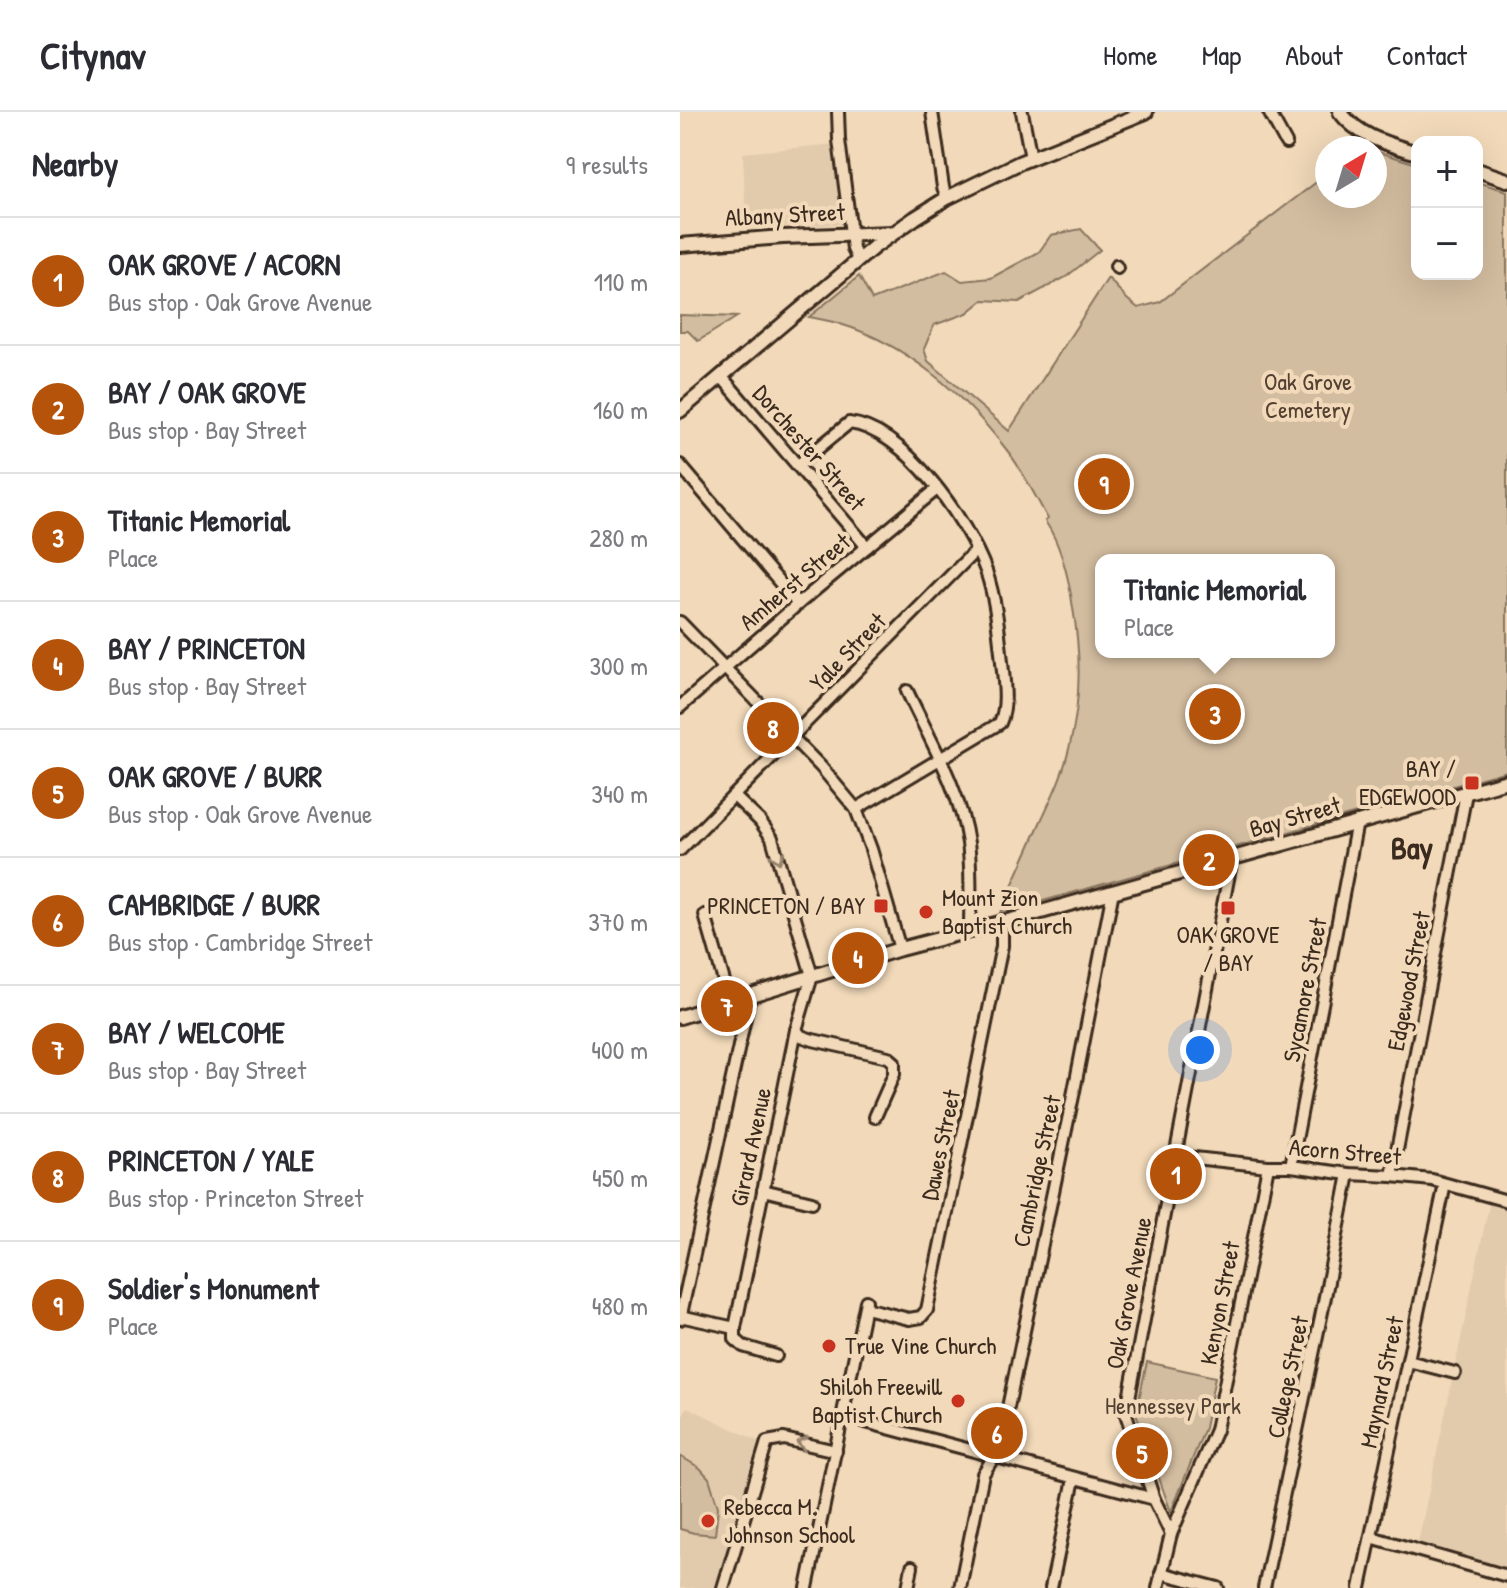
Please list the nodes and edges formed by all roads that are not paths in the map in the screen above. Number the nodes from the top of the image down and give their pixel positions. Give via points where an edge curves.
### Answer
1 (838, 112) edge
2 (932, 112) edge
3 (1022, 112) edge
4 (1146, 112) edge
5 (1269, 112) edge
6 (1340, 112) edge
7 (1286, 143) dead end
8 (1411, 151) edge
9 (1031, 158) junction
10 (1483, 172) edge
11 (1507, 180) edge
12 (947, 198) junction
13 (851, 233) junction
14 (893, 233) junction
15 (680, 245) edge
16 (858, 260) junction
17 (721, 376) junction
18 (680, 411) edge
19 (680, 465) edge
20 (798, 465) junction
21 (937, 489) junction
22 (867, 547) junction
23 (976, 550) junction
24 (798, 604) junction
25 (680, 622) edge
26 (726, 668) junction
27 (907, 691) dead end
28 (680, 707) edge
29 (792, 738) junction
30 (939, 759) junction
31 (1507, 781) edge
32 (1466, 793) junction
33 (734, 796) junction
34 (856, 809) junction
35 (1357, 822) junction
36 (680, 850) edge
37 (1232, 858) junction
38 (1113, 891) junction
39 (705, 915) dead end
40 (1002, 921) junction
41 (970, 931) junction
42 (900, 949) junction
43 (812, 976) junction
44 (750, 995) junction
45 (730, 1002) junction
46 (680, 1017) edge
47 (796, 1030) junction
48 (875, 1117) dead end
49 (1176, 1156) junction
50 (1268, 1166) junction
51 (1291, 1166) junction
52 (1349, 1174) junction
53 (1392, 1176) junction
54 (1445, 1184) junction
55 (763, 1190) junction
56 (1507, 1201) edge
57 (812, 1202) dead end
58 (680, 1317) edge
59 (735, 1328) junction
60 (776, 1356) dead end
61 (1408, 1361) junction
62 (1455, 1373) dead end
63 (843, 1416) junction
64 (836, 1451) junction
65 (993, 1457) junction
66 (1074, 1479) junction
67 (1154, 1499) junction
68 (1171, 1534) junction
69 (1371, 1537) junction
70 (912, 1567) dead end
71 (1161, 1573) junction
72 (1503, 1575) edge
73 (723, 1588) edge
74 (807, 1588) edge
75 (908, 1588) edge
76 (960, 1588) edge
77 (1051, 1588) edge
78 (1158, 1588) edge
79 (1218, 1588) edge
80 (1264, 1588) edge
81 (1360, 1588) edge
82 (1496, 1588) edge

1 - 13 street
2 - 12 street
3 - 9 street
4 - 9 main road
5 - 7 street
6 - 8 main road via 1368,136
9 - 12 main road
10 - 11 main road
12 - 14 main road
13 - 14 main road, Albany Street
13 - 15 main road, Albany Street
13 - 16 street
14 - 16 main road
16 - 17 main road
17 - 18 main road
17 - 20 street, Dorchester Street
19 - 24 street
20 - 21 street via 849,423 862,424 913,460
20 - 22 street, Dorchester Street
21 - 22 street, Amherst Street
21 - 23 street
22 - 24 street, Amherst Street
23 - 29 street, Yale Street
23 - 30 street via 995,608 1004,713 1000,723
24 - 26 street, Amherst Street
25 - 26 street
26 - 28 street, Amherst Street
26 - 29 street
27 - 30 street
29 - 33 street, Yale Street
29 - 34 street
30 - 34 street
30 - 41 street via 968,843
31 - 32 main road, Bay Street
32 - 35 main road, Bay Street
32 - 53 street, Edgewood Street
33 - 36 street, Yale Street
33 -> 43 street via 772,838
34 - 42 street
35 - 37 main road, Bay Street
35 - 51 street, Sycamore Street
37 - 38 main road, Bay Street
37 - 49 street, Oak Grove Avenue
38 - 40 main road, Bay Street
38 - 65 street, Cambridge Street via 1001,1441
39 - 45 street
40 - 41 main road, Bay Street
40 - 63 street, Dawes Street via 1002,946 927,1310 909,1319 865,1305
41 - 42 main road, Bay Street
42 - 43 main road, Bay Street
43 - 44 main road, Bay Street
43 - 47 street, Girard Avenue
44 - 45 main road, Bay Street
44 - 58 street
45 - 46 main road, Bay Street
47 - 48 street via 813,1040 894,1062
47 - 55 street, Girard Avenue
49 - 50 street, Acorn Street
49 - 67 street, Oak Grove Avenue via 1126,1414
50 - 51 street, Acorn Street
50 - 68 street, Kenyon Street via 1216,1430
51 - 52 street, Acorn Street
52 - 53 street, Acorn Street
52 - 80 street, College Street
53 - 54 street, Acorn Street
54 - 56 street, Acorn Street
54 - 61 street, Maynard Street
55 - 57 street
55 - 59 street, Girard Avenue
58 - 59 street
59 - 60 street via 735,1339 743,1346
61 - 62 street
61 - 69 street, Maynard Street
63 - 64 street
63 - 65 street
64 -> 73 street via 784,1439 767,1442
64 - 74 street
65 - 66 street
65 - 76 street, Cambridge Street via 983,1474
66 - 67 street
66 - 77 street
67 - 68 street, Oak Grove Avenue
68 - 71 street
69 - 72 street
69 - 81 street, Maynard Street
70 - 75 street
71 - 78 street
71 - 79 street
72 - 82 street

